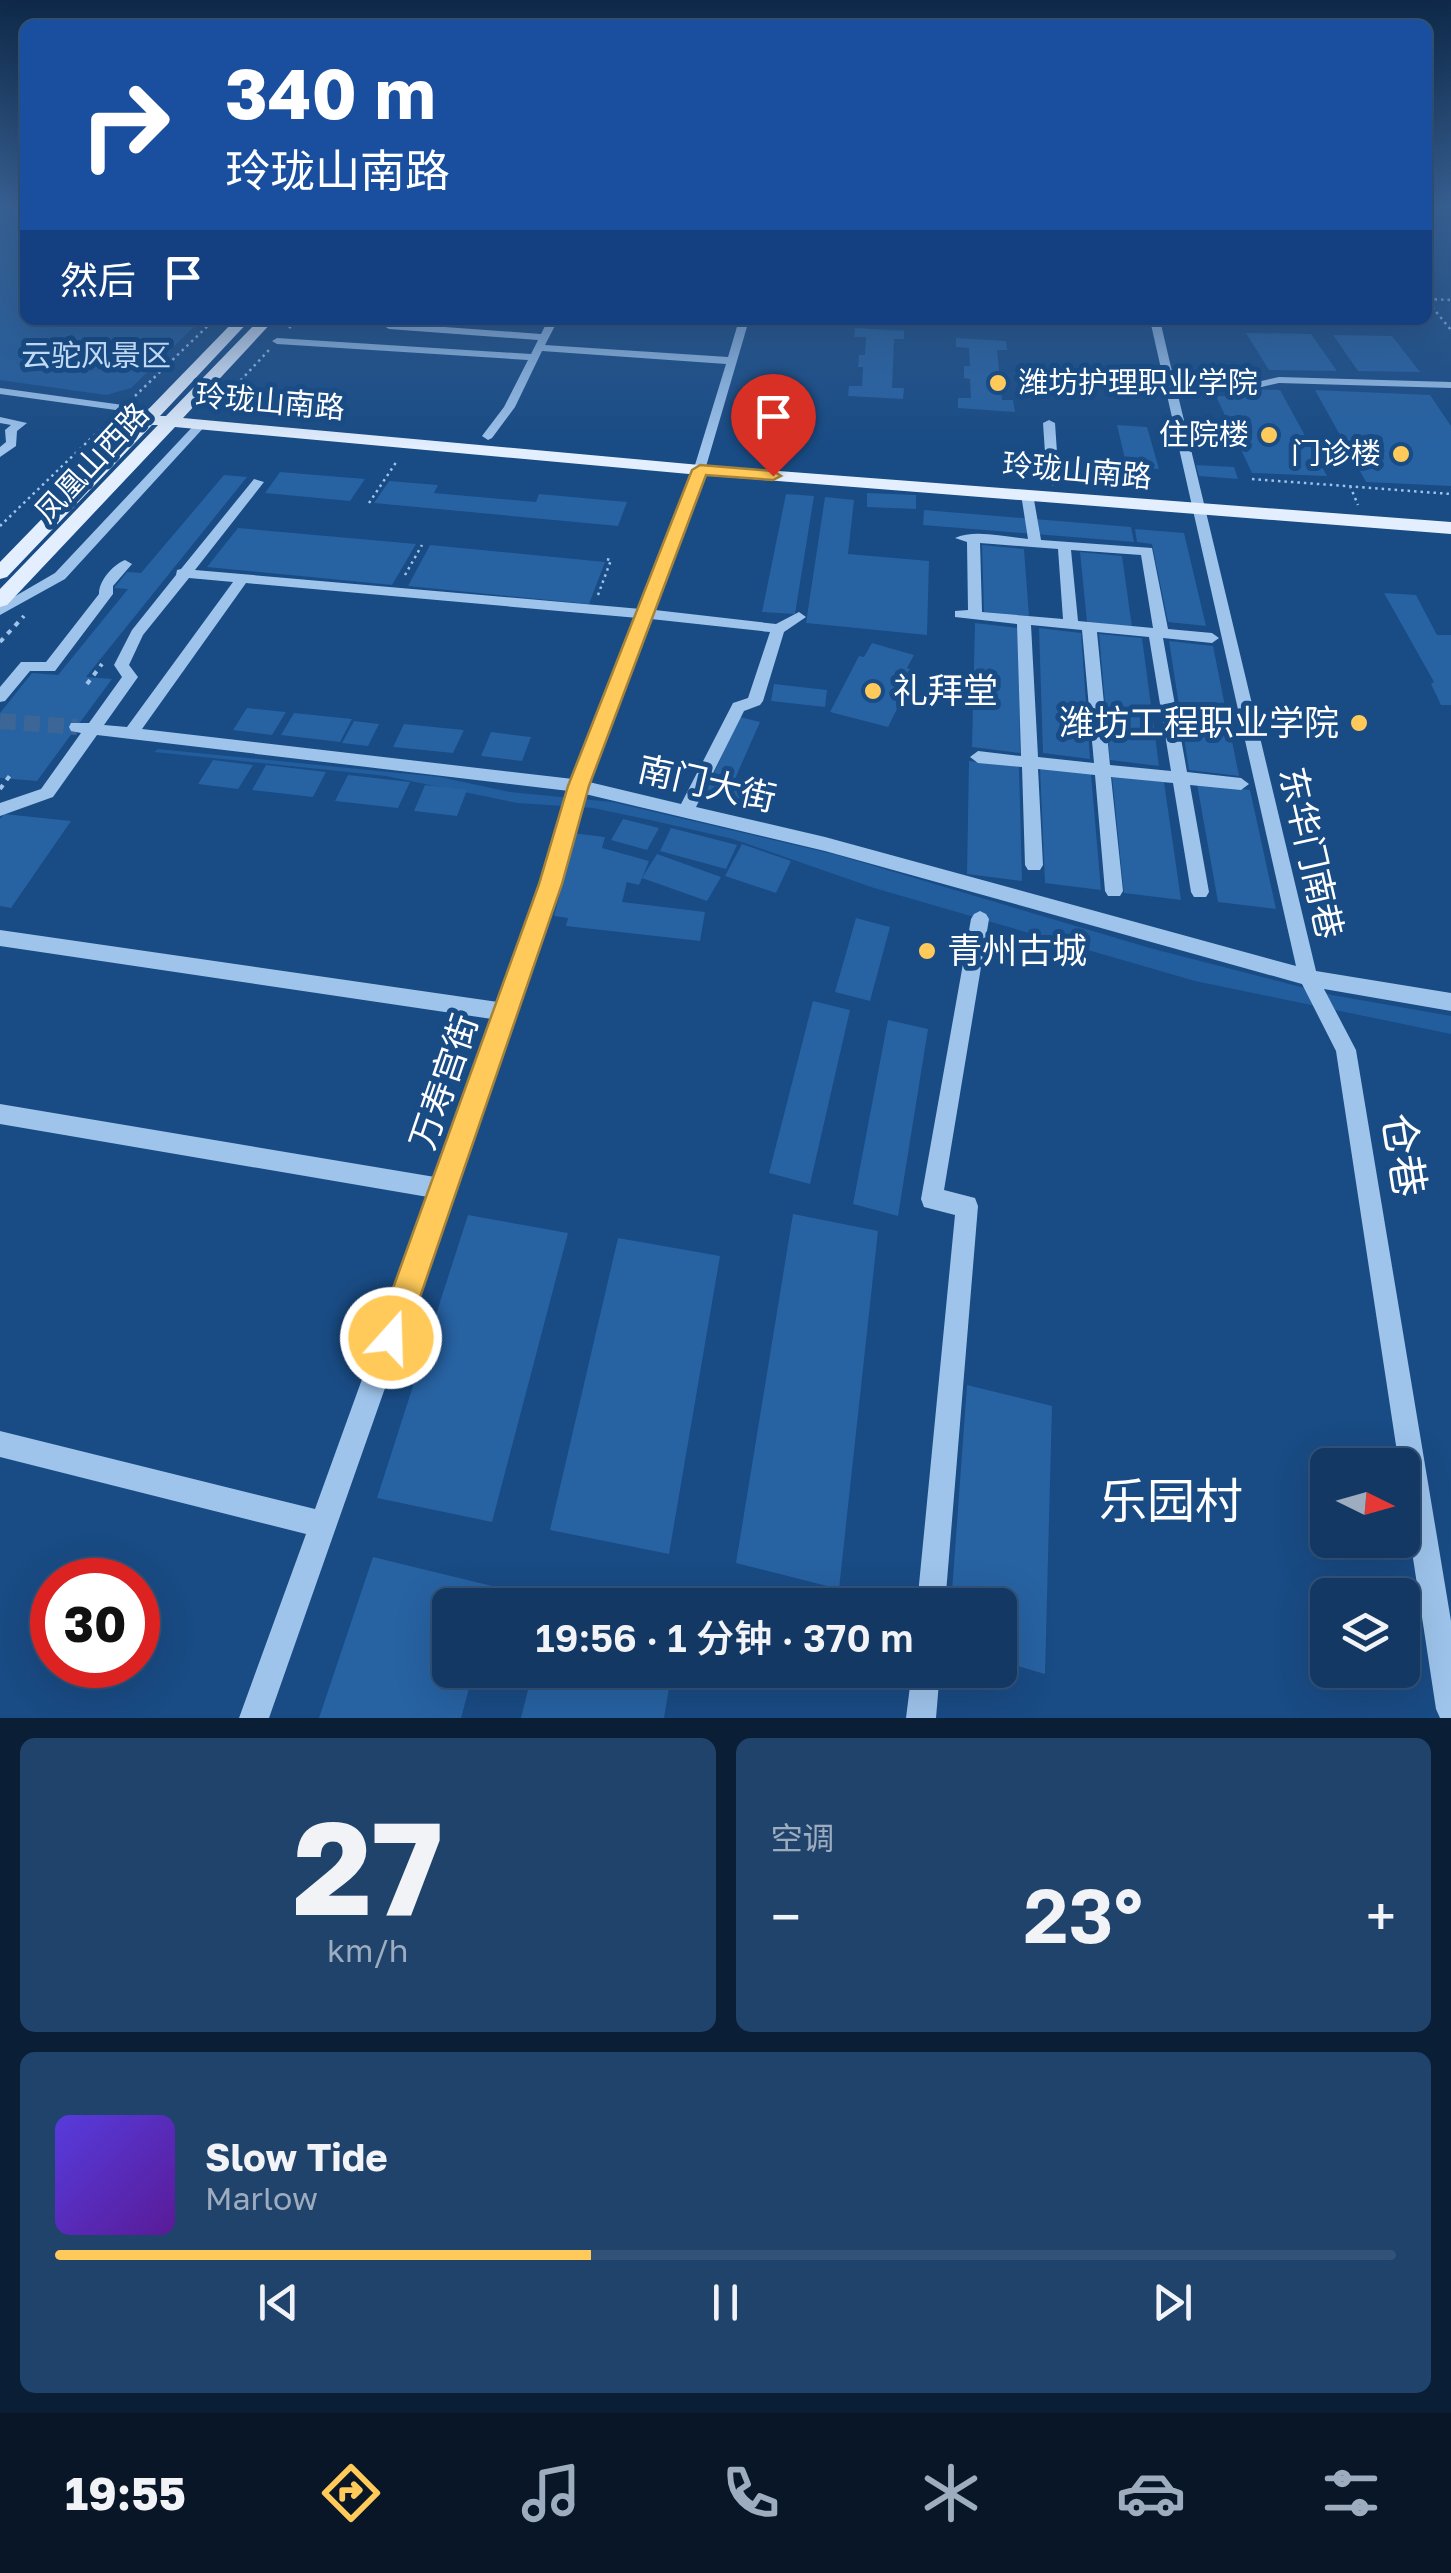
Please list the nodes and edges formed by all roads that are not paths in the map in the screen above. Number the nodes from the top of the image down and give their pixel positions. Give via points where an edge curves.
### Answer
1 (239, 325) edge
2 (262, 325) edge
3 (551, 325) edge
4 (743, 325) edge
5 (1156, 325) edge
6 (389, 326) dead end
7 (277, 341) road end
8 (539, 347) junction
9 (734, 361) junction
10 (1170, 383) junction
11 (1451, 386) edge
12 (0, 391) edge
13 (54, 399) junction
14 (152, 412) junction
15 (176, 415) junction
16 (206, 418) junction
17 (0, 420) edge
18 (21, 423) junction
19 (1048, 423) dead end
20 (488, 436) junction
21 (0, 453) edge
22 (703, 463) junction
23 (258, 482) dead end
24 (1052, 482) junction
25 (1027, 494) junction
26 (1199, 501) junction
27 (1451, 514) edge
28 (1451, 528) edge
29 (1035, 543) junction
30 (1064, 545) junction
31 (124, 564) dead end
32 (0, 574) edge
33 (182, 574) junction
34 (242, 578) junction
35 (0, 601) edge
36 (0, 611) edge
37 (645, 614) junction
38 (799, 617) dead end
39 (1024, 620) junction
40 (1080, 625) junction
41 (778, 629) junction
42 (1158, 632) junction
43 (1212, 638) dead end
44 (0, 697) edge
45 (85, 728) junction
46 (130, 733) junction
47 (978, 757) dead end
48 (1030, 763) junction
49 (1103, 770) junction
50 (1181, 778) junction
51 (1241, 784) dead end
52 (578, 786) junction
53 (0, 810) edge
54 (684, 812) junction
55 (1034, 866) dead end
56 (1114, 890) dead end
57 (1200, 892) dead end
58 (980, 919) dead end
59 (0, 938) edge
60 (1308, 978) junction
61 (1451, 1002) edge
62 (506, 1012) junction
63 (0, 1114) edge
64 (444, 1189) junction
65 (0, 1444) edge
66 (325, 1525) junction
67 (933, 1588) edge
68 (924, 1688) edge
69 (1451, 1710) edge
70 (254, 1718) edge
71 (922, 1718) edge

1 - 14 main road, 凤凰山西路
2 - 15 main road, 凤凰山西路
3 - 8 street
4 - 9 street, 万寿宫街
5 - 10 street, 东华门南巷
6 - 8 street
7 - 8 street
8 - 9 street
8 - 20 street via 510,408
9 - 22 street, 万寿宫街
10 - 11 street
10 - 26 street, 东华门南巷
12 - 13 street
13 - 14 street
13 - 18 street
14 - 15 main road, 玲珑山南路
14 - 32 main road, 凤凰山西路
15 - 16 main road, 玲珑山南路
15 - 35 main road, 凤凰山西路
16 - 20 main road, 玲珑山南路
16 - 22 main road, 玲珑山南路 via 408,443
16 - 36 street via 60,576
17 - 18 street
18 - 21 street
19 - 24 street
20 - 22 main road, 玲珑山南路
22 - 24 main road, 玲珑山南路
22 - 25 main road, 玲珑山南路
22 - 37 street, 万寿宫街
23 - 33 street
24 - 26 main road, 玲珑山南路
25 - 26 main road, 玲珑山南路
25 - 29 street
26 - 27 main road, 玲珑山南路
26 - 28 main road, 玲珑山南路
26 - 60 street, 东华门南巷
29 - 30 street
29 - 39 street via 968,538 968,614
30 - 40 street
30 - 42 street via 1146,551
31 - 44 street via 50,666 26,666
33 - 34 street
33 - 45 street via 120,665 130,677
34 - 37 street
34 - 46 street
37 - 41 street
37 - 52 street, 万寿宫街
38 - 41 street
39 - 40 street
39 - 48 street
40 - 42 street
40 - 49 street
41 - 54 street via 755,702 738,707
42 - 43 street
42 - 50 street
45 - 46 street, 南门大街
45 - 53 street via 46,792
46 - 52 street, 南门大街
47 - 48 street
48 - 49 street
48 - 55 street
49 - 50 street
49 - 56 street
50 - 51 street
50 - 57 street
52 - 54 street, 南门大街
52 - 62 street, 万寿宫街
54 - 60 street, 南门大街 via 842,848
58 - 67 street via 932,1199 967,1206
59 - 62 street
60 - 61 street, 南门大街
60 - 69 street, 仓巷 via 1346,1050
62 - 64 street, 万寿宫街
63 - 64 street
64 - 66 street, 万寿宫街
65 - 66 street
66 - 70 street, 万寿宫街
68 - 71 street

